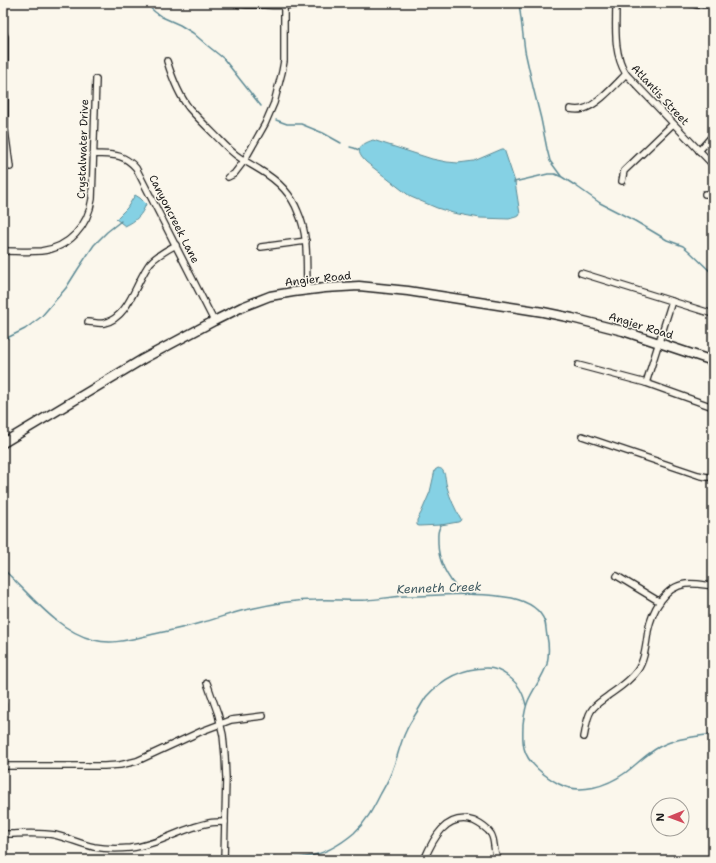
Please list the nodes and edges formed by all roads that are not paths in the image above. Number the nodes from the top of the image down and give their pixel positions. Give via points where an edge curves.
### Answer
1 (232, 3) edge
2 (311, 3) edge
3 (616, 3) edge
4 (689, 3) edge
5 (284, 4) edge
6 (713, 4) edge
7 (3, 32) edge
8 (167, 61) dead end
9 (626, 74) junction
10 (96, 79) dead end
11 (570, 110) dead end
12 (673, 124) junction
13 (713, 135) edge
14 (699, 151) junction
15 (94, 154) junction
16 (244, 160) junction
17 (713, 165) edge
18 (10, 167) dead end
19 (228, 177) dead end
20 (622, 181) dead end
21 (713, 193) edge
22 (704, 194) dead end
23 (306, 241) junction
24 (176, 245) junction
25 (261, 247) dead end
26 (3, 250) edge
27 (581, 273) dead end
28 (307, 290) junction
29 (672, 301) junction
30 (713, 314) edge
31 (214, 321) junction
32 (88, 322) dead end
33 (659, 342) junction
34 (713, 361) edge
35 (578, 365) dead end
36 (646, 383) junction
37 (713, 407) edge
38 (582, 436) dead end
39 (3, 443) edge
40 (713, 477) edge
41 (617, 576) dead end
42 (713, 586) edge
43 (660, 602) junction
44 (207, 683) dead end
45 (3, 705) edge
46 (263, 716) dead end
47 (3, 717) edge
48 (220, 724) junction
49 (584, 738) dead end
50 (3, 766) edge
51 (225, 822) junction
52 (3, 834) edge
53 (224, 860) edge
54 (424, 860) edge
55 (499, 860) edge

1 - 5 street
2 - 5 street
3 - 9 street, Atlantis Street via 617,53
4 - 6 street
5 - 16 street via 284,61 280,83 268,118
7 - 18 street via 5,130
8 - 16 street via 171,75 188,107 230,150
9 - 11 street via 587,108
9 - 12 street, Atlantis Street
10 - 15 street, Crystalwater Drive
12 - 14 street, Atlantis Street
12 - 20 street via 624,171
13 - 14 street
14 - 17 street, Atlantis Street
15 - 24 street, Canyoncreek Lane via 116,155 132,163
15 - 26 street, Crystalwater Drive via 90,209 76,233 66,242 41,251
16 - 19 street via 234,174
16 - 23 street via 271,177 291,198 303,223
21 - 22 street
23 - 25 street
23 - 28 street
24 - 31 street, Canyoncreek Lane
24 - 32 street via 151,262 131,299 118,315 101,324
27 - 29 street
28 - 31 street, Angier Road via 261,299
28 - 33 street, Angier Road via 359,286 408,291 572,318
29 - 30 street
29 - 33 street
31 - 39 street, Angier Road
33 - 34 street, Angier Road
33 - 36 street
35 - 36 street
36 - 37 street
38 - 40 street via 698,475
41 - 43 street
42 - 43 street via 695,583 677,586
43 - 49 street via 651,619 644,656 637,671 592,709
44 - 48 street
45 - 47 street
46 - 48 street
48 - 50 street via 136,761 120,765
48 - 51 street via 225,756
51 - 52 street via 189,829 144,846 119,848 94,847 55,835
51 - 53 street
54 - 55 street via 444,827 456,820 467,819 480,823 490,832

